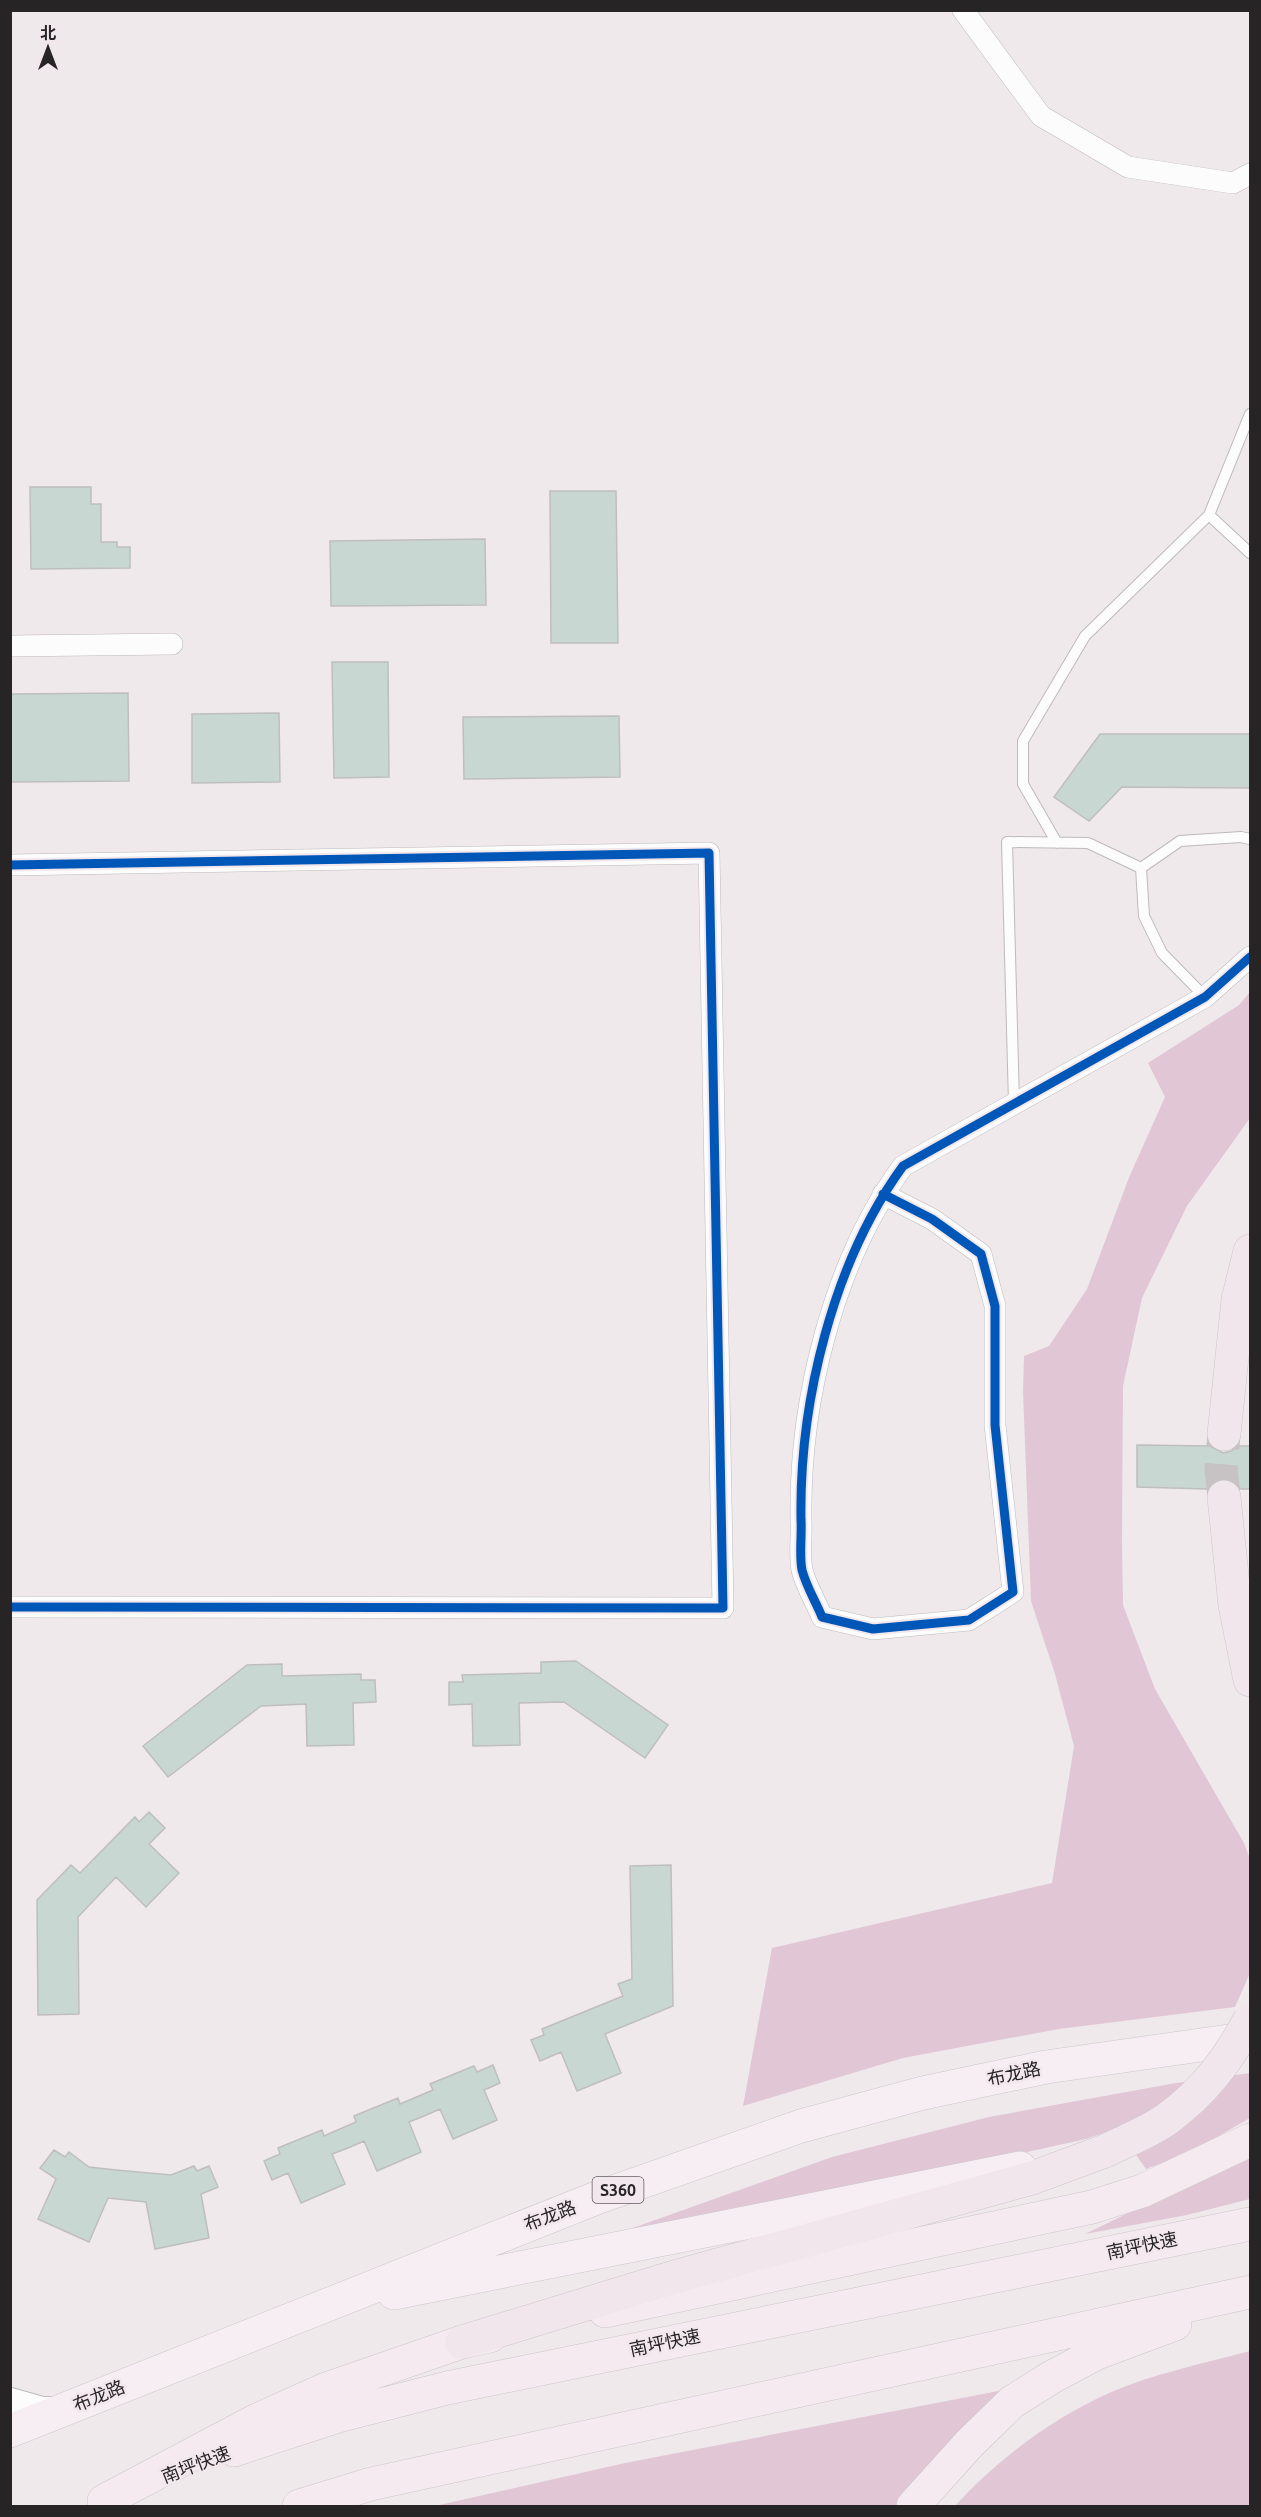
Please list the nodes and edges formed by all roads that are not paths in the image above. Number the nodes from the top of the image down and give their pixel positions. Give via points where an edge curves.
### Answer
1 (963, 10) edge
2 (1251, 174) edge
3 (1251, 414) edge
4 (1209, 515) junction
5 (1251, 553) edge
6 (172, 644) dead end
7 (10, 646) edge
8 (1251, 840) edge
9 (1057, 843) junction
10 (10, 865) edge
11 (1141, 868) junction
12 (1251, 957) edge
13 (1205, 997) junction
14 (1014, 1103) junction
15 (883, 1194) junction
16 (1251, 1251) edge
17 (1224, 1434) tunnel mouth
18 (1224, 1497) tunnel mouth
19 (1235, 1605) junction
20 (10, 1607) edge
21 (1251, 1637) edge
22 (1251, 1680) edge
23 (1251, 2019) edge
24 (1251, 2038) edge
25 (1251, 2140) edge
26 (1105, 2151) junction
27 (1251, 2224) edge
28 (1251, 2292) edge
29 (1251, 2298) edge
30 (291, 2318) junction
31 (462, 2342) junction
32 (10, 2402) edge
33 (60, 2411) junction
34 (10, 2431) edge
35 (98, 2504) edge
36 (299, 2506) edge
37 (913, 2506) edge

1 - 2 street via 1041,116 1128,167 1233,183
3 - 4 lane
4 - 5 lane
4 - 9 lane via 1085,636 1023,741 1023,784
6 - 7 street
8 - 11 lane via 1241,837 1180,841
9 - 11 lane via 1088,843
9 - 14 lane via 1007,842
10 - 20 street via 709,853 723,1608
11 - 13 lane via 1144,916 1162,953
12 - 13 street
13 - 14 street
14 - 15 street via 903,1166
15 - 15 street via 932,1219 981,1254 995,1306 995,1425 1013,1592 969,1620 873,1629 822,1617 802,1570 801,1492 808,1414 825,1338 850,1264
16 - 17 highway via 1238,1300
18 - 19 highway
19 - 21 highway
19 - 22 highway
23 - 26 highway, bridge via 1234,2050 1204,2089 1166,2120
24 - 30 main road, 布龙路 / S360 via 1046,2067 923,2093 801,2126 599,2197
25 - 31 highway via 1142,2191 1092,2207
26 - 30 main road via 393,2293
26 - 31 highway via 1032,2178 671,2278
27 - 35 highway, 南坪快速 via 447,2388 338,2416 224,2454
28 - 36 highway via 371,2484
29 - 37 highway via 1097,2353 1052,2376 1012,2402
30 - 33 main road, 布龙路 / S360
31 - 35 highway via 316,2393 204,2446
32 - 33 main road via 42,2411
33 - 34 main road, 布龙路 / S360

